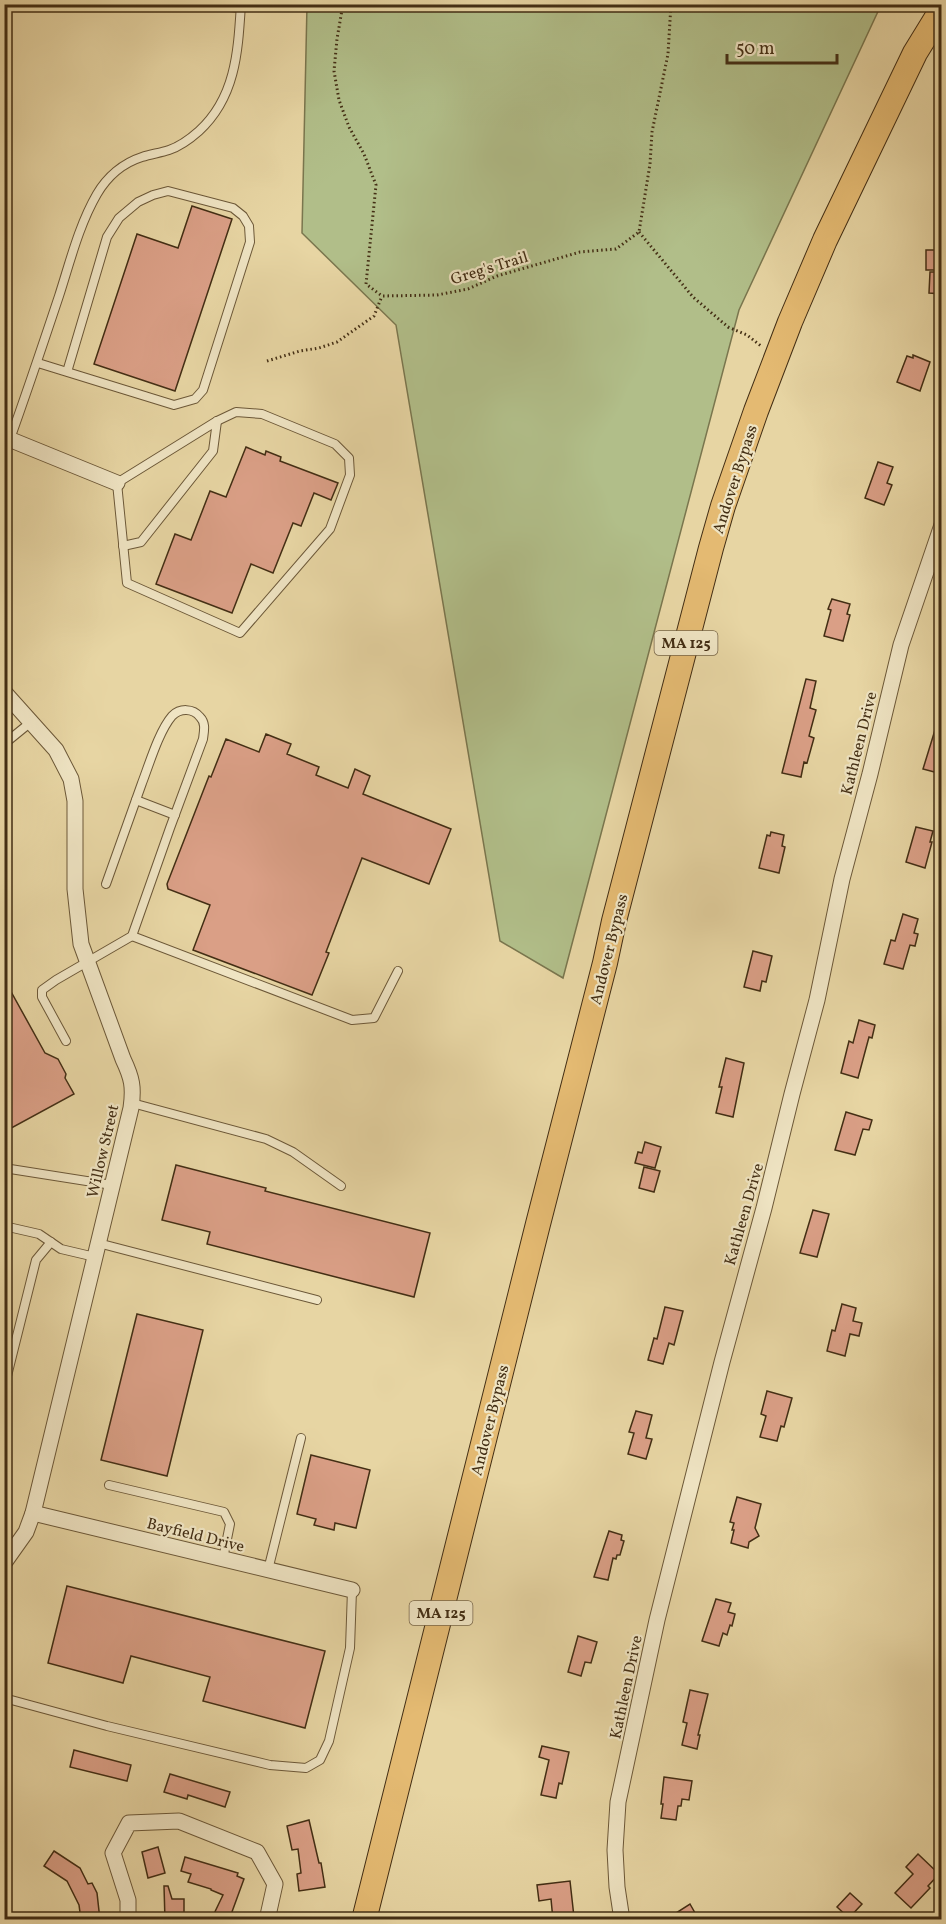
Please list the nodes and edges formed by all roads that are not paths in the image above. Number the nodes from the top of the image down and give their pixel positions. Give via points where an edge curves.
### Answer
1 (196, 4) edge
2 (241, 6) edge
3 (942, 9) edge
4 (38, 363) junction
5 (66, 372) junction
6 (217, 421) junction
7 (6, 443) edge
8 (117, 483) junction
9 (942, 525) edge
10 (123, 546) junction
11 (934, 570) edge
12 (4, 692) edge
13 (31, 722) junction
14 (4, 744) edge
15 (136, 800) junction
16 (175, 815) junction
17 (106, 884) dead end
18 (132, 936) junction
19 (87, 962) junction
20 (398, 971) dead end
21 (66, 1041) dead end
22 (132, 1103) junction
23 (4, 1168) edge
24 (112, 1185) junction
25 (341, 1186) dead end
26 (4, 1226) edge
27 (51, 1242) junction
28 (97, 1250) junction
29 (317, 1300) dead end
30 (4, 1388) edge
31 (301, 1438) dead end
32 (109, 1485) dead end
33 (33, 1513) junction
34 (223, 1559) junction
35 (4, 1563) edge
36 (267, 1570) junction
37 (352, 1590) joint
38 (4, 1698) edge
39 (128, 1920) edge
40 (267, 1920) edge
41 (364, 1920) edge
42 (622, 1920) edge

1 - 2 lane
2 - 4 lane via 237,56 218,111 188,141 123,166 96,195 76,243
3 - 41 main road, Andover Bypass / MA 125 via 915,53 825,240 790,321 723,506 614,921
4 - 5 lane
4 - 7 lane
5 - 5 lane via 174,405 195,399 203,390 250,242 249,226 243,216 233,208 168,191 138,202 119,218 107,237
6 - 8 lane
6 - 10 lane via 213,450 141,542
6 - 10 lane via 236,412 262,414 335,444 349,458 350,475 330,529 240,633 127,584
7 - 8 street
8 - 10 lane
9 - 11 street, Kathleen Drive
11 - 42 street, Kathleen Drive via 901,645 842,879 817,1000 657,1620 618,1802 615,1850
12 - 13 street, Willow Street
13 - 14 lane
13 - 19 street, Willow Street via 56,750 71,779 75,801 75,889 81,944
15 - 16 lane
15 - 16 lane via 173,714 195,711 205,728 203,739
15 - 17 lane
16 - 18 lane
18 - 19 lane
18 - 20 lane via 352,1020 374,1018
19 - 21 lane via 42,990
19 - 22 street, Willow Street via 131,1077
22 - 24 street, Willow Street
22 - 25 lane via 266,1139 293,1152
23 - 24 lane
24 - 28 street, Willow Street
26 - 27 lane via 39,1234
27 - 28 lane via 61,1249
27 - 30 lane via 36,1260
28 - 29 lane
28 - 33 street, Willow Street
31 - 36 lane
32 - 34 lane via 224,1512 230,1524
33 - 34 street, Bayfield Drive
33 - 35 street, Willow Street via 26,1532
34 - 36 street, Bayfield Drive
36 - 37 street, Bayfield Drive
37 - 38 lane via 350,1648 329,1741 320,1760 306,1768 270,1765
39 - 40 street via 128,1900 112,1853 129,1823 179,1821 257,1852 275,1884

